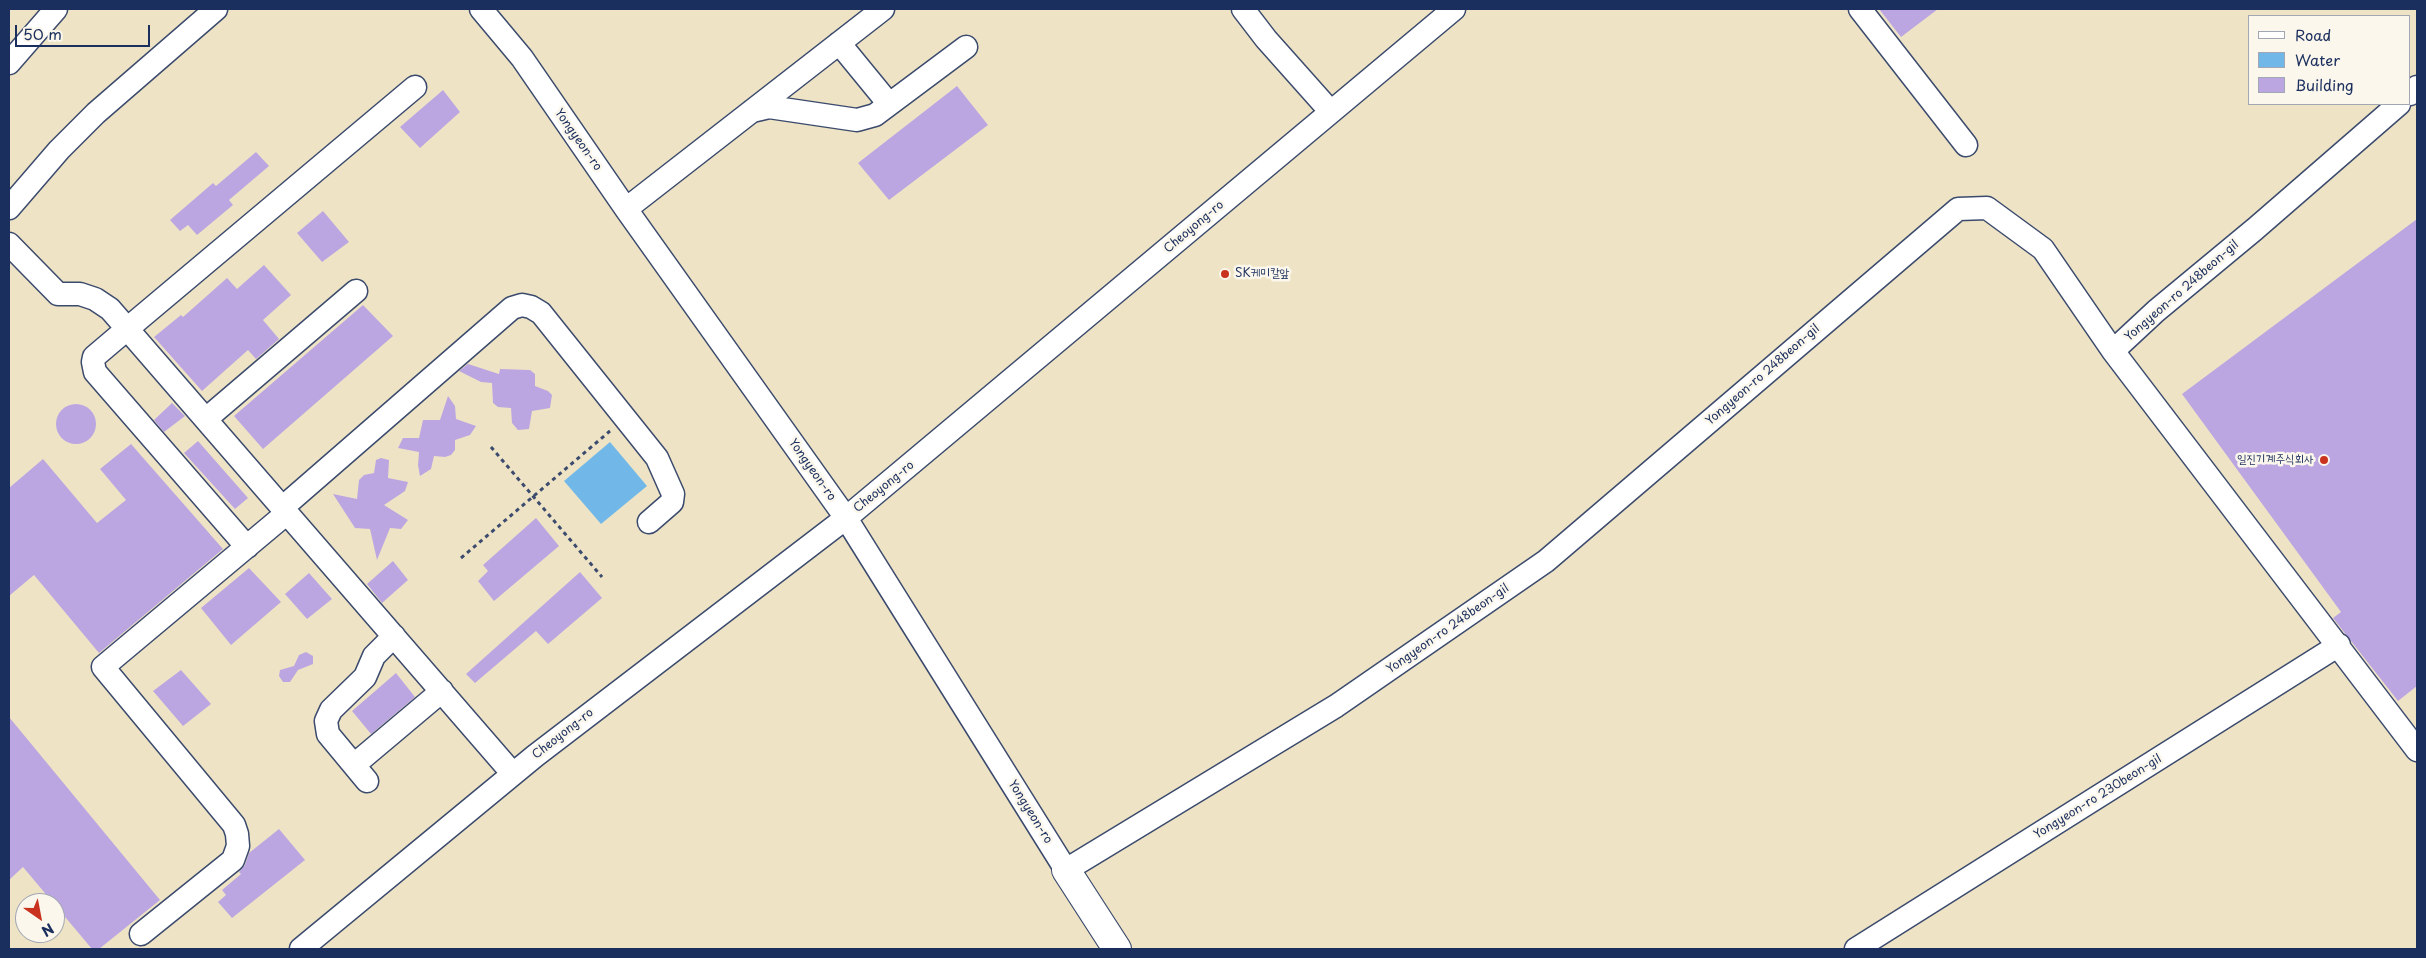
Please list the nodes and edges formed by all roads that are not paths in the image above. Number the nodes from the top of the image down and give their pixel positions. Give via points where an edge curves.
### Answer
1 (56, 9) edge
2 (216, 9) edge
3 (481, 9) edge
4 (883, 9) edge
5 (1243, 9) edge
6 (1454, 9) edge
7 (1860, 9) edge
8 (839, 42) junction
9 (966, 47) dead end
10 (9, 62) edge
11 (415, 87) dead end
12 (890, 104) junction
13 (2398, 105) edge
14 (752, 111) junction
15 (1331, 112) junction
16 (1966, 145) dead end
17 (9, 208) edge
18 (626, 209) junction
19 (9, 244) edge
20 (356, 291) dead end
21 (127, 329) junction
22 (2113, 351) junction
23 (206, 420) junction
24 (285, 510) junction
25 (846, 518) junction
26 (650, 522) dead end
27 (247, 547) junction
28 (394, 636) junction
29 (2339, 645) junction
30 (442, 691) junction
31 (2417, 750) edge
32 (513, 774) junction
33 (1066, 870) junction
34 (141, 934) dead end
35 (300, 949) edge
36 (1117, 949) edge
37 (1856, 949) edge

1 - 10 street
2 - 17 street via 96,112 58,150
3 - 18 street, Yongyeon-ro via 522,58
4 - 8 street
5 - 15 street
6 - 15 street, Cheoyong-ro
7 - 16 street
8 - 12 street
8 - 14 street
9 - 12 street
11 - 21 street
12 - 14 street via 875,115 857,120 769,107
13 - 22 street, Yongyeon-ro 248beon-gil
14 - 18 street
15 - 25 street, Cheoyong-ro
18 - 25 street, Yongyeon-ro
19 - 21 street via 58,294 80,294 95,299 110,309
20 - 23 street
21 - 23 street
21 - 27 street via 94,357 92,366 95,372
22 - 29 street
22 - 33 street, Yongyeon-ro 248beon-gil via 2043,249 1987,208 1958,209 1546,561 1336,706
23 - 24 street
24 - 26 street via 512,308 522,305 541,314 657,458 673,494 672,502
24 - 27 street
24 - 28 street
25 - 32 street, Cheoyong-ro
25 - 33 street, Yongyeon-ro
27 - 34 street via 103,668 234,825 237,834 238,846 232,860
28 - 30 street
28 - 30 street via 374,656 365,677 331,710 326,721 328,734 361,773
29 - 31 street
29 - 37 street, Yongyeon-ro 230beon-gil
30 - 32 street
32 - 35 street, Cheoyong-ro
33 - 36 main road, Yongyeon-ro

